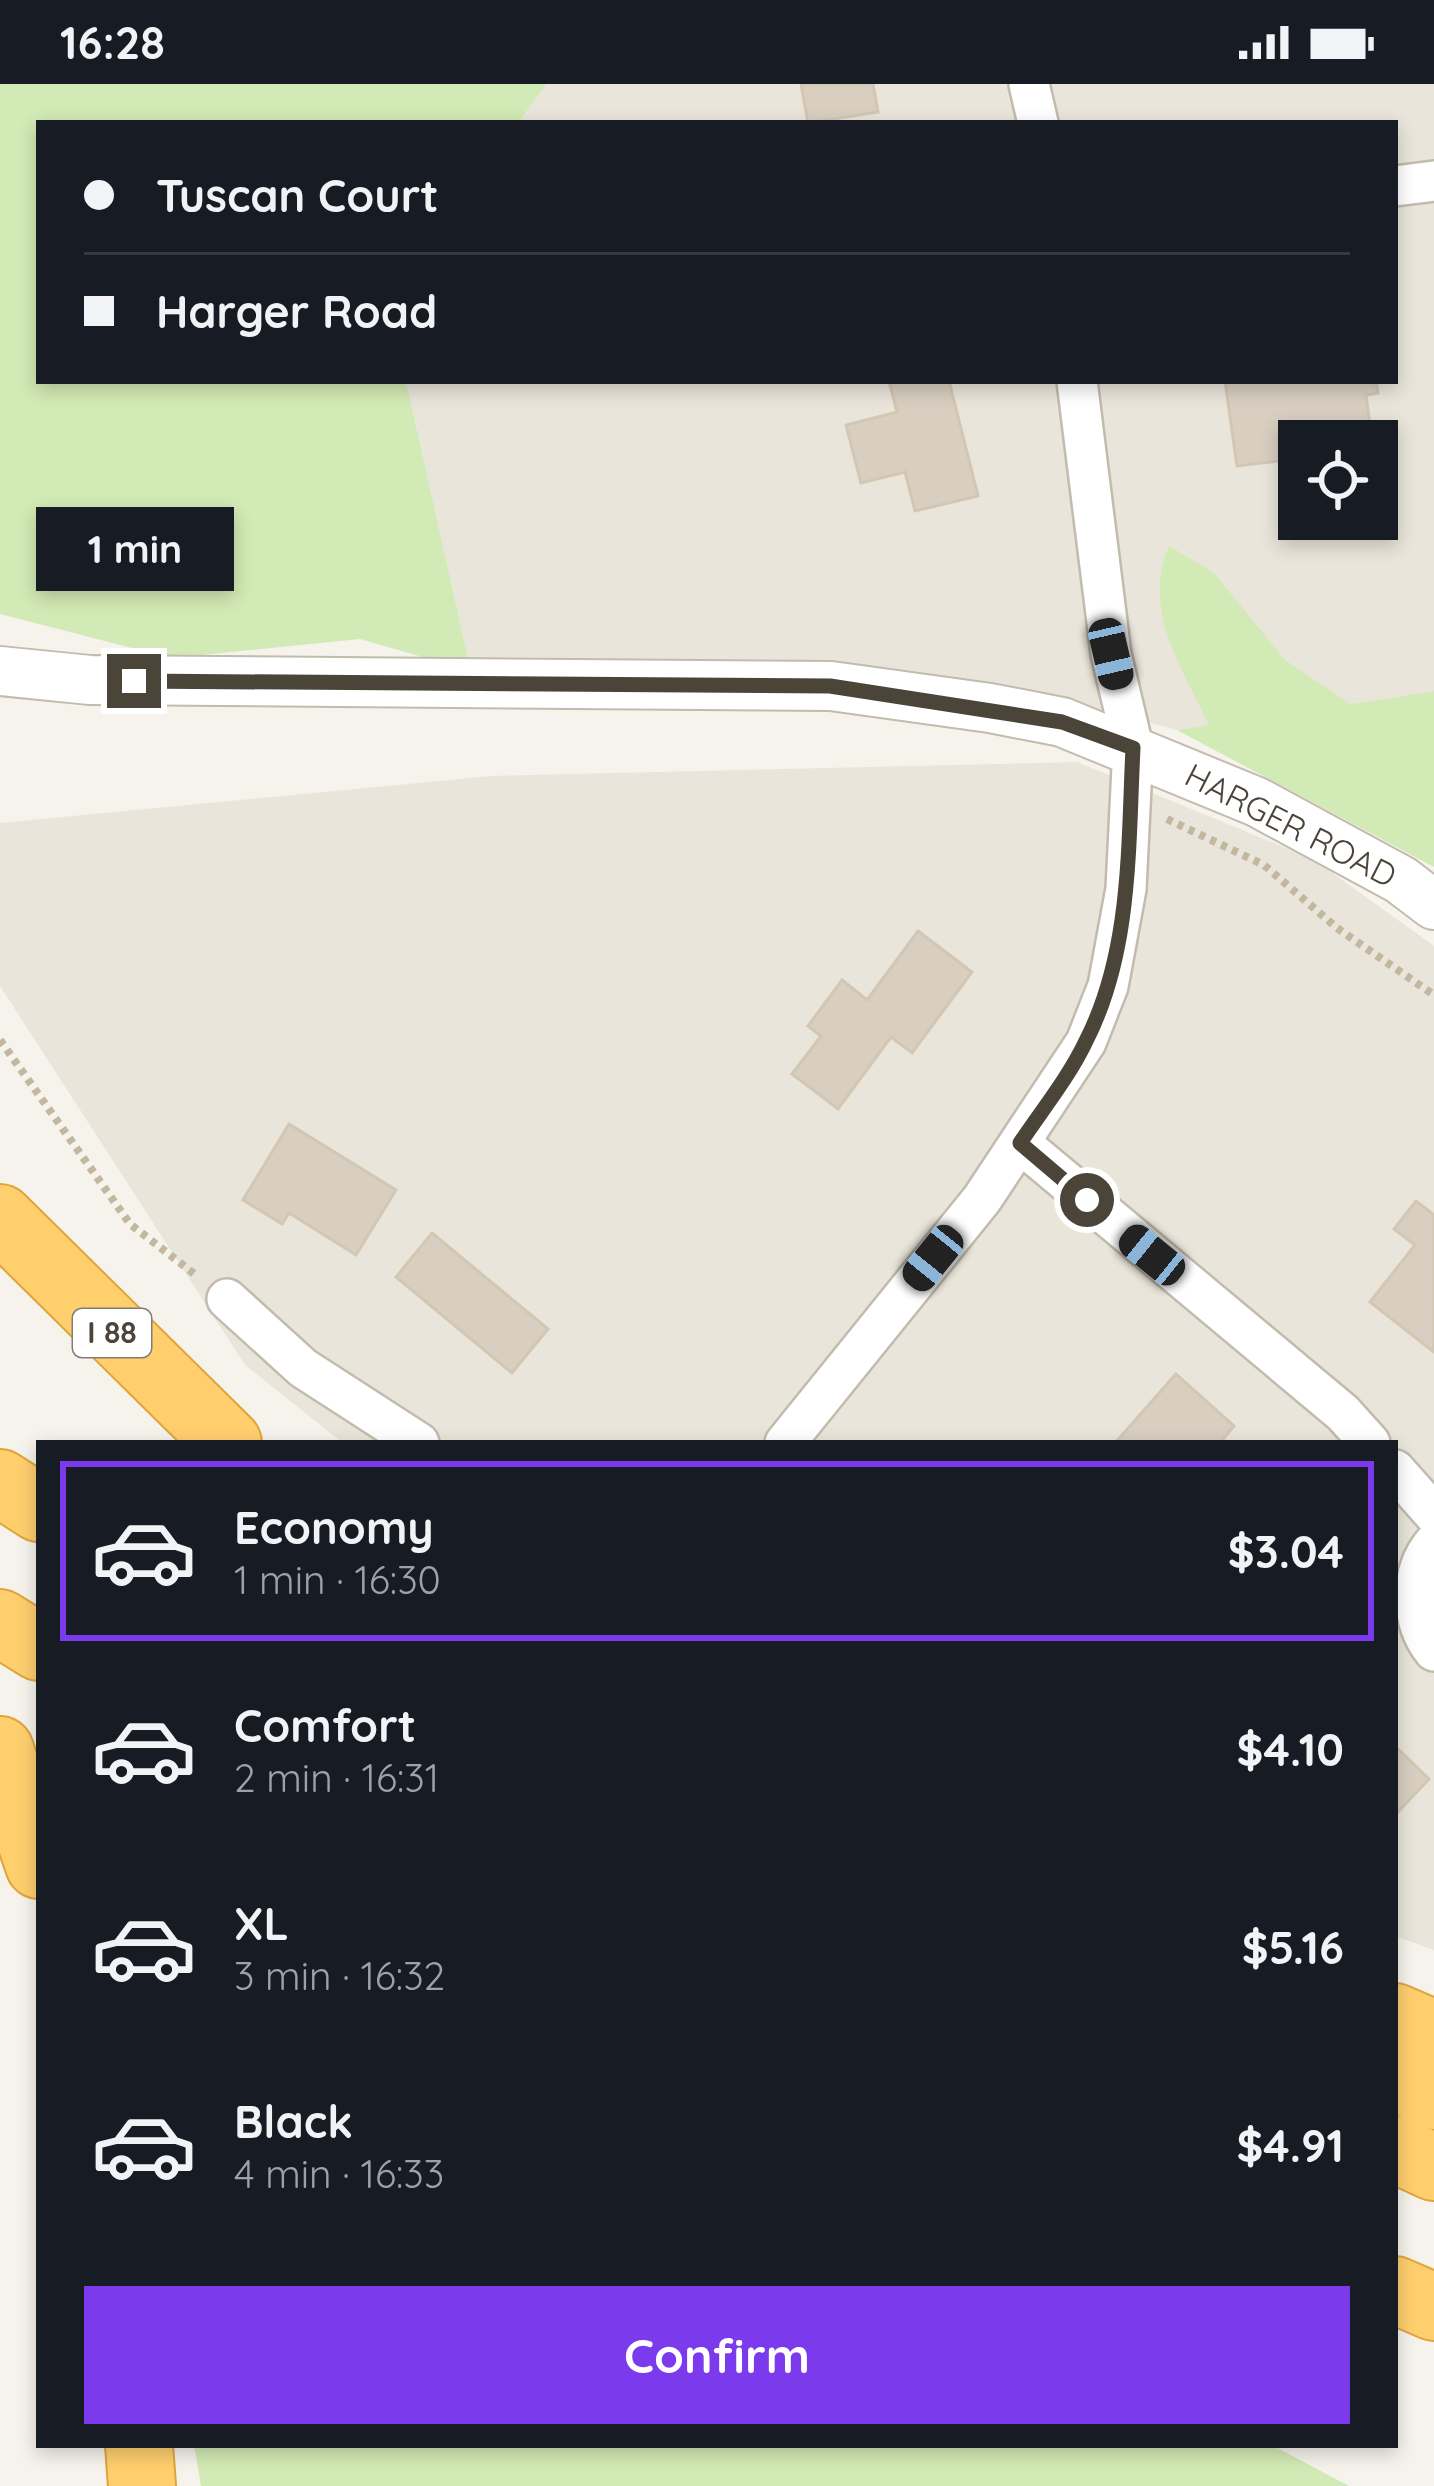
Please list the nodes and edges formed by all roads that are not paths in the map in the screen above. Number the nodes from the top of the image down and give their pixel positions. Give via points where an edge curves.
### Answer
1 (1029, 84) edge
2 (1037, 120) edge
3 (1434, 181) edge
4 (1398, 186) edge
5 (1077, 384) edge
6 (0, 671) edge
7 (1133, 748) junction
8 (1434, 905) edge
9 (1020, 1143) junction
10 (0, 1218) edge
11 (227, 1299) road end
12 (225, 1440) edge
13 (413, 1440) edge
14 (787, 1440) edge
15 (1367, 1440) edge
16 (1398, 1473) edge
17 (0, 1483) edge
18 (36, 1506) edge
19 (1434, 1514) edge
20 (1434, 1544) edge
21 (0, 1623) edge
22 (36, 1645) edge
23 (1434, 1651) edge
24 (0, 1750) edge
25 (36, 1855) edge
26 (1398, 2018) edge
27 (1434, 2034) edge
28 (1398, 2078) edge
29 (1434, 2096) edge
30 (1398, 2151) edge
31 (1434, 2167) edge
32 (1398, 2291) edge
33 (1434, 2307) edge
34 (139, 2448) edge
35 (142, 2486) edge

1 - 2 street
3 - 4 street
5 - 7 street via 1111,654
6 - 7 street, HARGER ROAD via 90,680 830,686 1062,722
7 - 8 street, HARGER ROAD via 1330,838
7 - 9 street via 1126,889 1108,986 1086,1042
9 - 14 street
9 - 15 street
10 - 12 highway, I 88
11 - 13 street via 303,1368
16 - 19 street
17 - 18 highway
20 - 23 street via 1416,1581 1416,1612
21 - 22 highway
24 - 25 highway
26 - 27 highway
28 - 29 highway
30 - 31 highway
32 - 33 highway
34 - 35 highway

